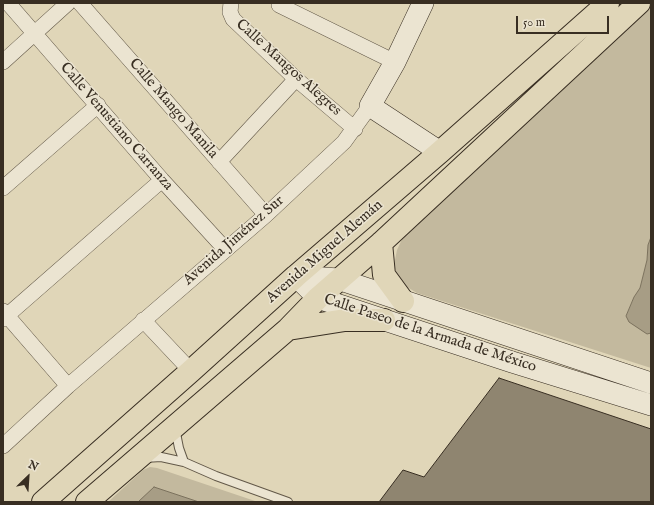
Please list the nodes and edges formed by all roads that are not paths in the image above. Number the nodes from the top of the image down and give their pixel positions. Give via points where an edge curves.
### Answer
1 (8, 3) edge
2 (68, 3) edge
3 (80, 3) edge
4 (230, 3) edge
5 (423, 3) edge
6 (608, 3) edge
7 (639, 3) edge
8 (279, 5) dead end
9 (34, 34) junction
10 (3, 62) edge
11 (395, 62) junction
12 (296, 79) junction
13 (98, 105) junction
14 (370, 106) junction
15 (355, 129) junction
16 (440, 152) junction
17 (219, 162) junction
18 (162, 180) junction
19 (3, 188) edge
20 (266, 215) junction
21 (381, 243) junction
22 (225, 249) junction
23 (296, 276) junction
24 (338, 279) junction
25 (318, 298) junction
26 (403, 301) junction
27 (4, 316) edge
28 (143, 320) junction
29 (384, 320) junction
30 (288, 329) junction
31 (516, 351) junction
32 (191, 371) junction
33 (614, 371) junction
34 (651, 383) edge
35 (68, 386) junction
36 (608, 391) junction
37 (651, 405) edge
38 (175, 425) junction
39 (3, 446) edge
40 (137, 458) junction
41 (184, 462) junction
42 (43, 502) edge
43 (87, 502) edge
44 (288, 502) edge

1 - 9 street, Calle Venustiano Carranza
2 - 9 street
3 - 17 street, Calle Mango Manila
4 - 12 street, Calle Mangos Alegres via 233,19
5 - 11 main road, Avenida Jiménez Sur
6 - 16 main road, Avenida Miguel Alemán
7 - 21 main road, Avenida Miguel Alemán
8 - 11 street
9 - 10 street
9 - 13 street, Calle Venustiano Carranza
11 - 14 main road, Avenida Jiménez Sur
12 - 15 street, Calle Mangos Alegres
12 - 17 street
13 - 18 street, Calle Venustiano Carranza
13 - 19 street
14 - 15 street, Avenida Jiménez Sur
14 - 16 main road
15 - 20 street, Avenida Jiménez Sur
16 - 23 main road, Avenida Miguel Alemán
17 - 20 street, Calle Mango Manila
18 - 22 street, Calle Venustiano Carranza
18 - 27 street
20 - 22 street, Avenida Jiménez Sur
21 - 24 main road, Avenida Miguel Alemán
21 - 26 main road via 384,275
22 - 28 street, Avenida Jiménez Sur
23 - 24 main road, Calle Paseo de la Armada de México
23 - 25 main road, Calle Paseo de la Armada de México
23 - 32 main road, Avenida Miguel Alemán
24 - 25 main road, Avenida Miguel Alemán
24 - 26 main road, Calle Paseo de la Armada de México
25 - 29 main road, Calle Paseo de la Armada de México
25 - 30 main road, Avenida Miguel Alemán
26 - 31 main road, Calle Paseo de la Armada de México
27 - 35 street
28 - 32 street
28 - 35 street, Avenida Jiménez Sur
29 - 30 main road via 345,320
29 - 31 main road, Calle Paseo de la Armada de México
30 - 38 main road, Avenida Miguel Alemán
31 - 33 main road, Calle Paseo de la Armada de México
31 - 36 main road, Calle Paseo de la Armada de México
32 - 42 main road, Avenida Miguel Alemán
33 - 34 main road, Calle Paseo de la Armada de México
33 - 36 main road
35 - 39 street, Avenida Jiménez Sur
36 - 37 main road, Calle Paseo de la Armada de México
38 - 40 main road, Avenida Miguel Alemán
38 - 41 lane
40 - 41 lane via 161,457
40 - 43 main road, Avenida Miguel Alemán
41 - 44 lane

